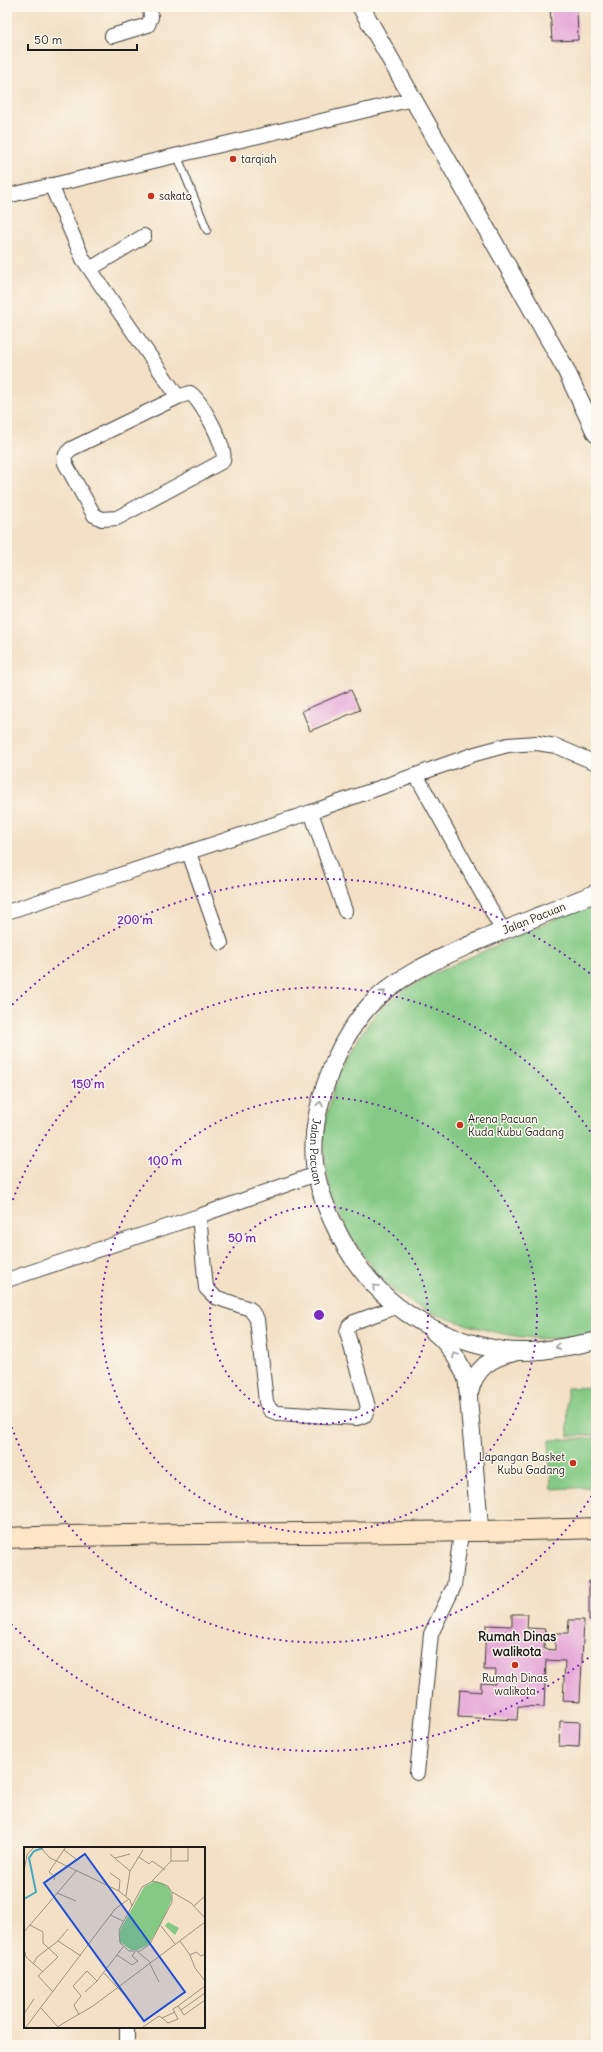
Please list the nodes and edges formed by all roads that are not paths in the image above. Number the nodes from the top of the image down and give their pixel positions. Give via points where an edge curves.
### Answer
1 (150, 7) edge
2 (361, 7) edge
3 (112, 36) dead end
4 (413, 99) junction
5 (177, 155) junction
6 (51, 185) junction
7 (7, 196) edge
8 (207, 230) dead end
9 (144, 236) dead end
10 (90, 269) junction
11 (178, 397) junction
12 (596, 434) edge
13 (596, 763) edge
14 (416, 775) junction
15 (311, 812) junction
16 (189, 853) junction
17 (596, 892) edge
18 (345, 911) dead end
19 (7, 912) edge
20 (503, 931) junction
21 (221, 943) dead end
22 (316, 1174) junction
23 (199, 1216) junction
24 (7, 1280) edge
25 (396, 1307) junction
26 (428, 1327) junction
27 (596, 1341) edge
28 (521, 1352) junction
29 (470, 1391) junction
30 (596, 1528) edge
31 (470, 1533) junction
32 (7, 1538) edge
33 (417, 1773) dead end
34 (127, 2028) edge
35 (127, 2045) edge

1 - 3 street via 152,17 148,25
2 - 4 street
4 - 5 street
4 - 12 street via 564,366
5 - 6 street
5 - 8 lane
6 - 7 street
6 - 10 street via 83,259
9 - 10 street
10 - 11 street
11 - 11 street via 190,393 195,396 224,452 223,461 117,518 102,519 94,515 65,463 66,453
13 - 14 street via 556,746 508,745
14 - 15 street
14 - 20 street
15 - 16 street
15 - 18 street
16 - 19 street
16 - 21 street
17 - 20 street, Jalan Pacuan
22 -> 20 street, Jalan Pacuan via 314,1154 325,1084 340,1048 359,1019 382,994 408,975
22 - 23 street
25 -> 22 street, Jalan Pacuan via 364,1275 350,1256 330,1215
23 - 24 street
23 - 25 street via 206,1288 215,1297 250,1309 257,1319 266,1402 270,1410 277,1413 357,1418 365,1415 368,1407 347,1332 354,1322
25 - 26 street, Jalan Pacuan
26 - 28 street, Jalan Pacuan via 497,1350
29 -> 26 street via 457,1358
27 -> 28 street, Jalan Pacuan
28 - 29 street via 487,1363 476,1375
29 - 31 street
30 - 31 main road
31 - 32 main road via 129,1534
31 - 33 street via 454,1586 431,1634
34 - 35 street

